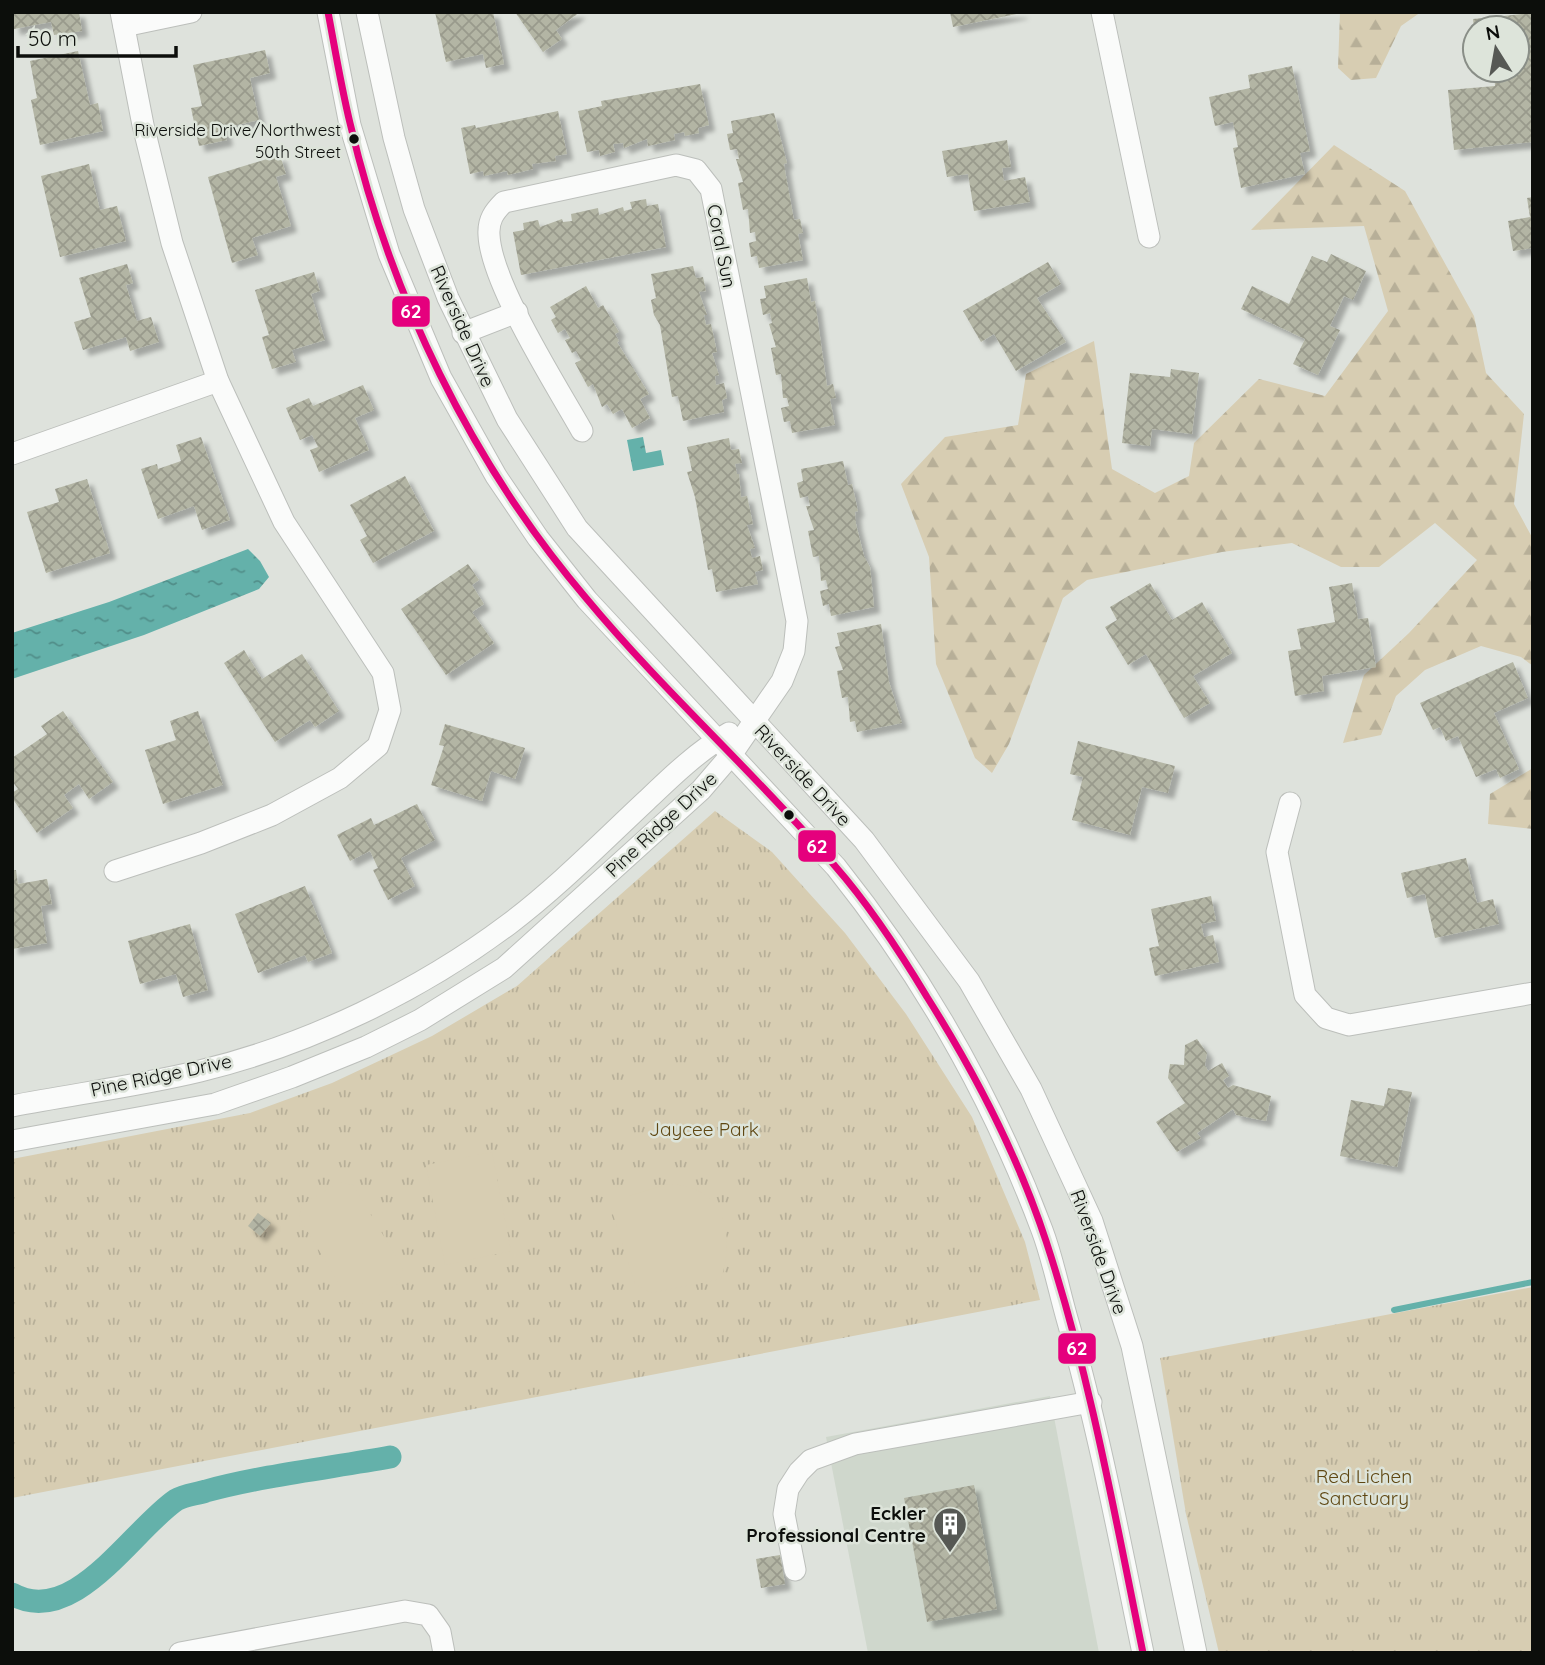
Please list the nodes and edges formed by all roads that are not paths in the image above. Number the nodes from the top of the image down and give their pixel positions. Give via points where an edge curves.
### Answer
1 (191, 12) edge
2 (328, 12) edge
3 (367, 12) edge
4 (1102, 12) edge
5 (123, 19) edge
6 (1149, 237) dead end
7 (517, 312) junction
8 (463, 333) junction
9 (218, 381) junction
10 (582, 431) dead end
11 (12, 454) edge
12 (752, 720) junction
13 (723, 748) junction
14 (1290, 803) dead end
15 (115, 871) dead end
16 (1533, 993) edge
17 (12, 1106) edge
18 (12, 1141) edge
19 (1091, 1402) junction
20 (795, 1570) dead end
21 (180, 1653) edge
22 (444, 1653) edge
23 (1143, 1653) edge
24 (1196, 1653) edge

1 - 5 street
2 - 13 street, Riverside Drive via 350,125 372,206 441,378 496,476 538,538 587,600
3 - 8 street, Riverside Drive via 414,209
4 - 6 street
5 - 9 street via 172,243
7 - 8 street
7 - 10 street, Coral Sun
7 - 12 street, Coral Sun via 492,256 488,233 491,216 504,202 676,165 696,170 711,189 797,621 794,652 782,681
8 - 12 street, Riverside Drive via 507,419 577,528
9 - 11 street
9 - 15 street via 285,522 383,673 390,710 378,746 340,778 272,815
12 - 13 street, Pine Ridge Drive
12 - 24 street, Riverside Drive via 864,840 923,916 969,981 1031,1089 1092,1222 1132,1346
13 - 17 street, Pine Ridge Drive via 676,773 509,924 462,957 393,995 304,1037 200,1071
13 - 18 street, Pine Ridge Drive via 701,790 504,968 420,1020 366,1047 215,1104
13 - 19 street, Riverside Drive via 870,909 991,1108 1042,1232
14 - 16 street via 1277,852 1305,995 1326,1018 1349,1025
19 - 20 street via 855,1444 811,1461 788,1489 784,1514
19 - 23 street, Riverside Drive
21 - 22 street via 405,1611 428,1615 440,1632

